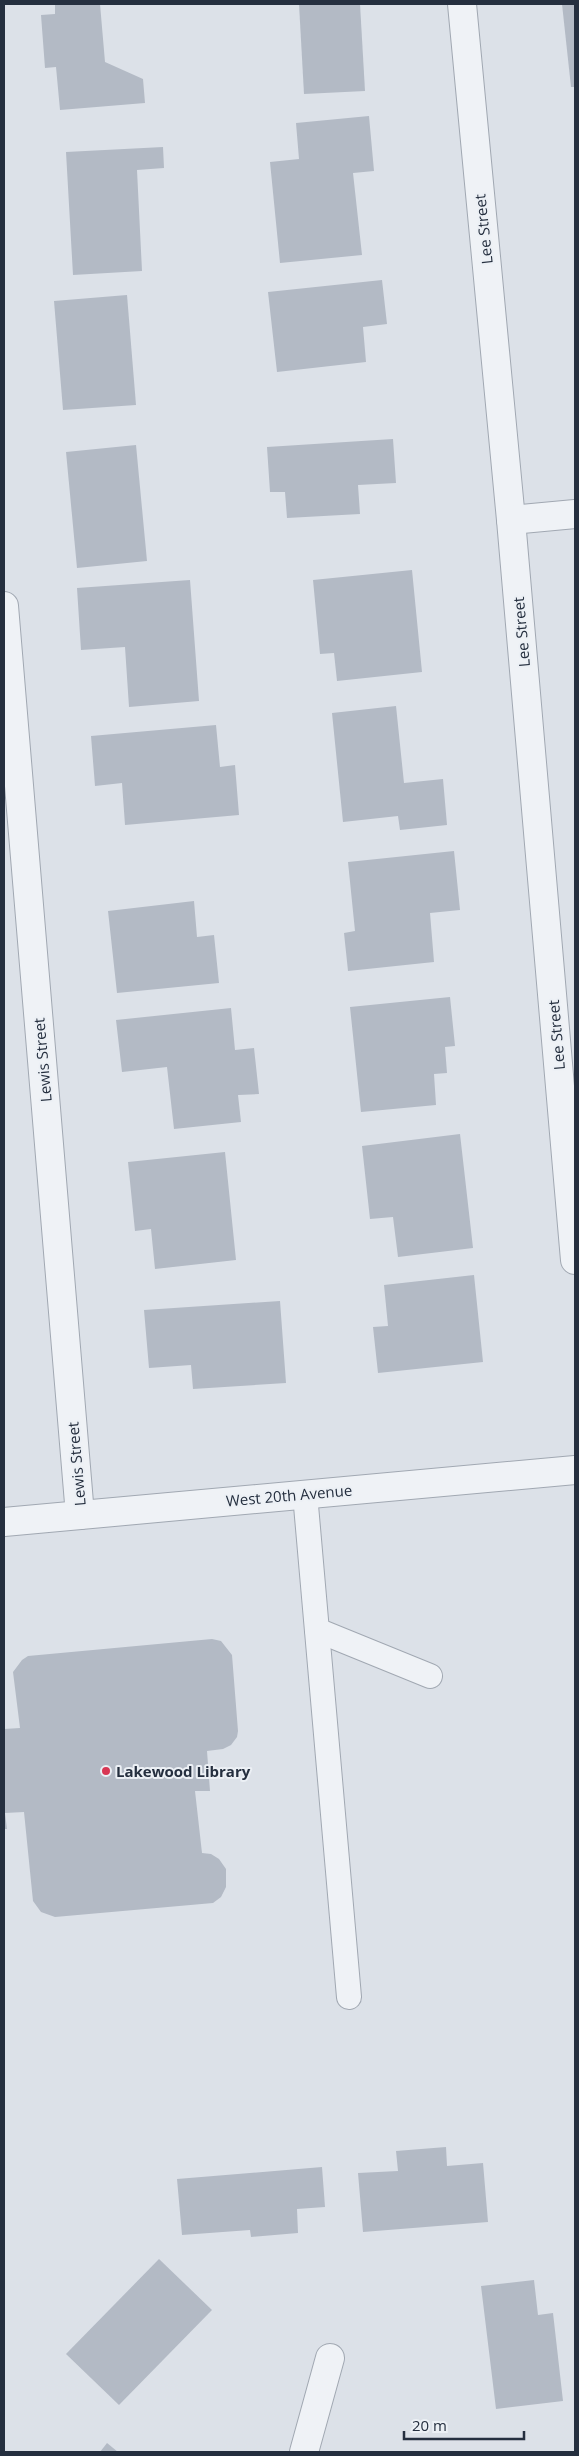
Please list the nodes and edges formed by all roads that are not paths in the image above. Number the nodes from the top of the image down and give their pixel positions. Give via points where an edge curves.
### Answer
1 (462, 4) edge
2 (575, 514) edge
3 (511, 520) junction
4 (4, 606) edge
5 (575, 1260) edge
6 (575, 1470) edge
7 (305, 1494) junction
8 (80, 1515) junction
9 (4, 1522) edge
10 (317, 1630) junction
11 (430, 1676) dead end
12 (349, 1997) dead end
13 (330, 2358) dead end
14 (304, 2452) edge

1 - 3 street, Lee Street
2 - 3 street
3 - 5 street, Lee Street
4 - 8 street, Lewis Street
6 - 7 street, West 20th Avenue
7 - 8 street, West 20th Avenue
7 - 10 lane
8 - 9 street, West 20th Avenue
10 - 11 lane
10 - 12 lane
13 - 14 street

